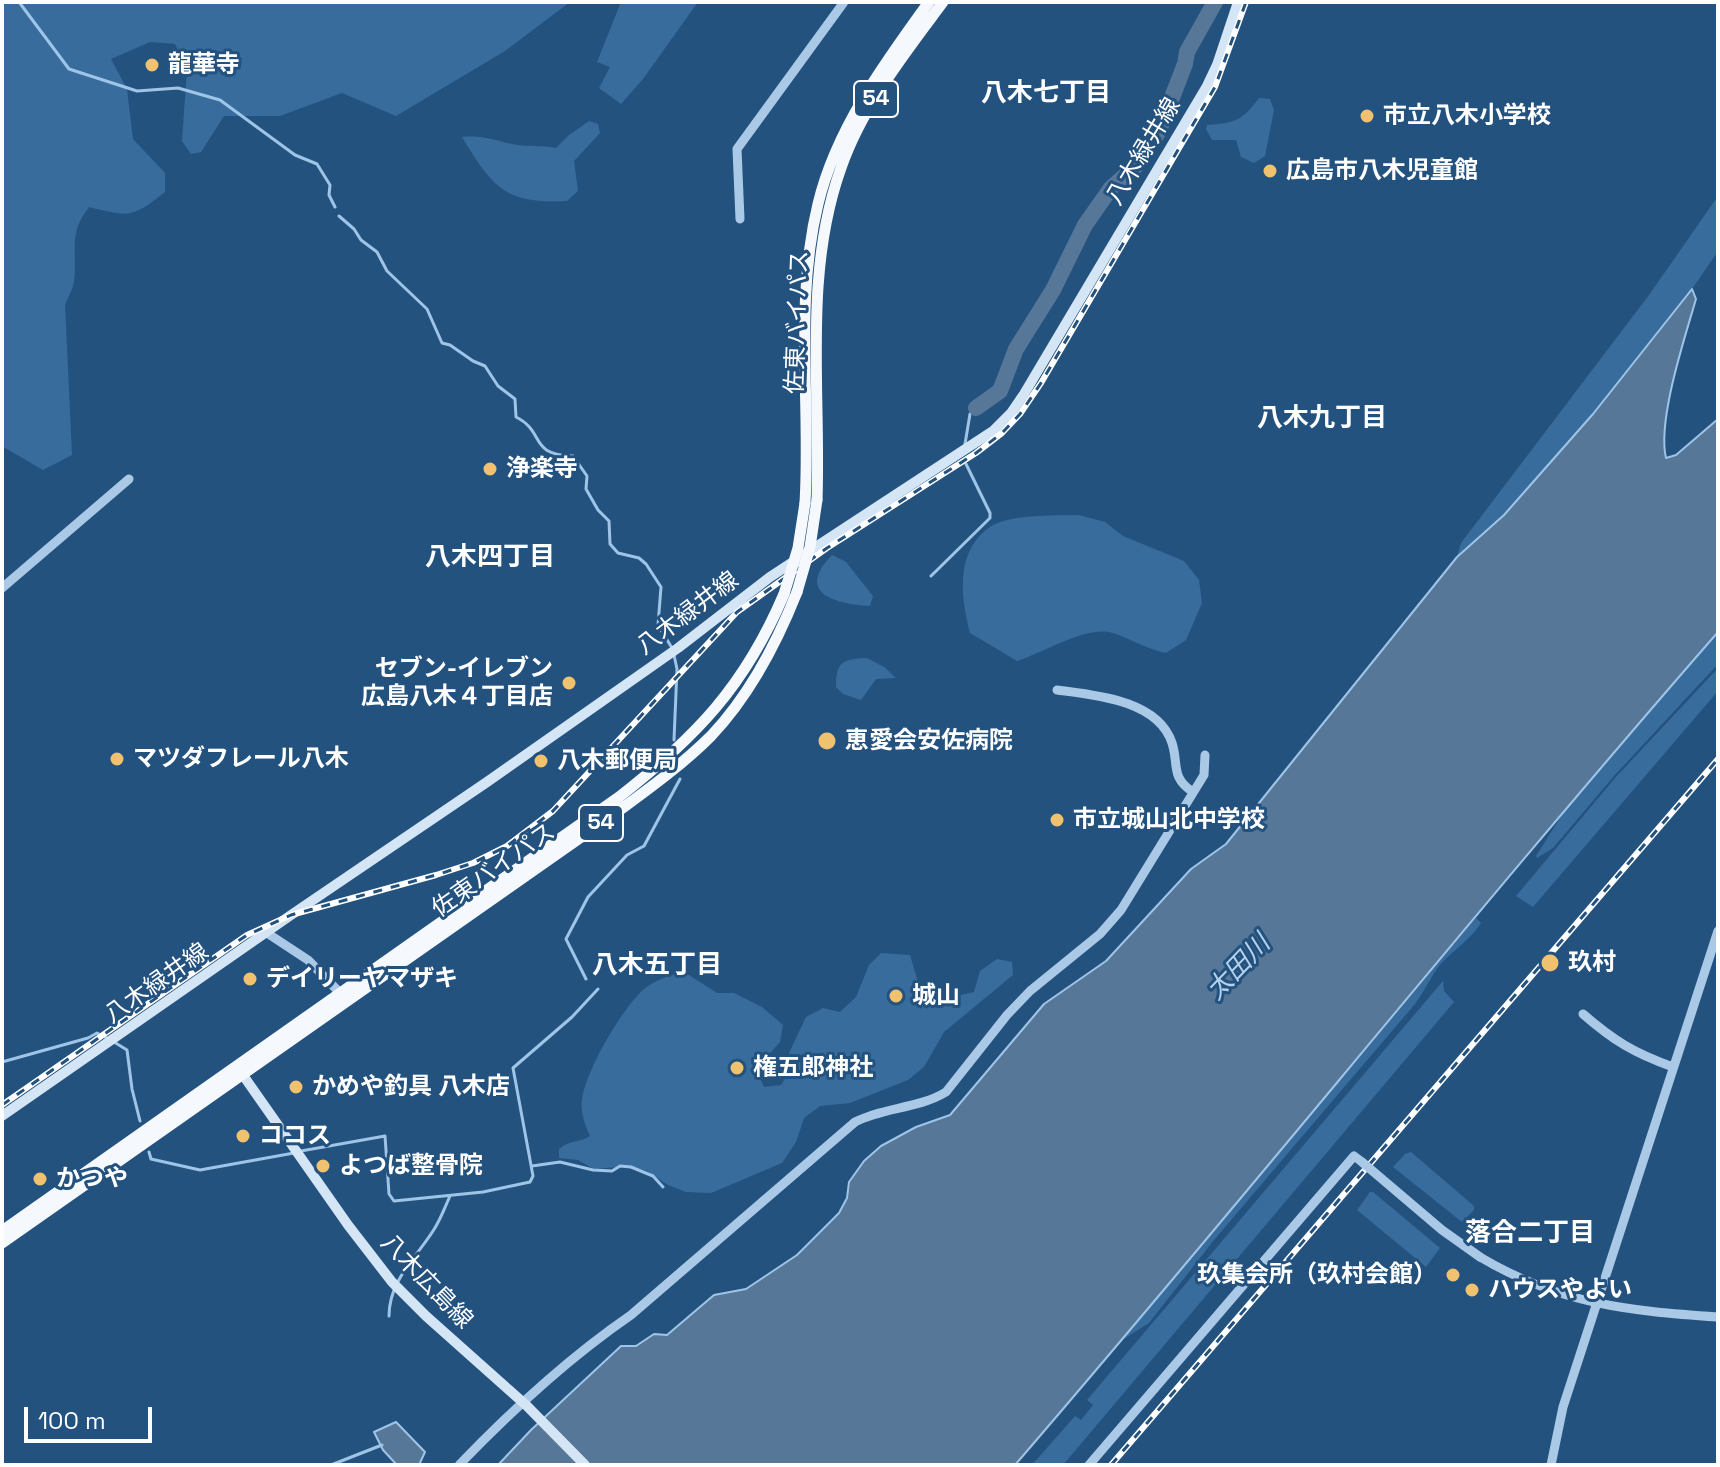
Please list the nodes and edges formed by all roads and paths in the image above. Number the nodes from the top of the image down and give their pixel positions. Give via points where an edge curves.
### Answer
1 (844, 2) edge
2 (929, 2) edge
3 (943, 2) edge
4 (1238, 2) edge
5 (740, 219) dead end
6 (129, 479) dead end
7 (811, 502) junction
8 (2, 588) edge
9 (1057, 690) dead end
10 (1205, 755) dead end
11 (1193, 792) junction
12 (1718, 931) edge
13 (267, 933) junction
14 (343, 996) junction
15 (1583, 1014) dead end
16 (1673, 1067) junction
17 (240, 1070) junction
18 (2, 1116) edge
19 (2, 1231) edge
20 (2, 1243) edge
21 (1596, 1304) junction
22 (1718, 1317) edge
23 (522, 1401) junction
24 (459, 1465) edge
25 (585, 1465) edge
26 (1089, 1465) edge
27 (1551, 1465) edge

1 - 5 street via 737,149
2 - 7 highway, 佐東バイパス / 54 via 856,109 817,205 805,300
3 - 7 highway, 佐東バイパス / 54 via 865,116 829,207 819,265
4 - 13 main road, 八木緑井線 via 1207,86 1024,394 993,431 770,577 665,657
6 - 8 street
7 - 14 highway, 佐東バイパス / 54, bridge via 784,594 752,661 696,732 619,797
7 - 14 highway, 佐東バイパス / 54, bridge via 810,547 797,592 763,667 692,753 624,807
9 - 11 street via 1124,704 1158,720 1172,744 1177,776
10 - 11 street via 1204,775
11 - 23 street via 1121,910 1030,991 946,1092 855,1122 648,1301
12 - 16 street
13 - 14 street via 308,960
13 - 18 main road, 八木緑井線
14 - 17 highway, 佐東バイパス / 54
15 - 16 street via 1637,1054
16 - 21 street
17 - 19 highway, 佐東バイパス / 54
17 - 20 highway, 佐東バイパス / 54
17 - 23 main road, 八木広島線 via 392,1282
21 - 22 street
21 - 26 street, bridge via 1520,1278 1480,1257 1354,1156
21 - 27 street via 1563,1407
23 - 24 street
23 - 25 main road, 八木広島線

